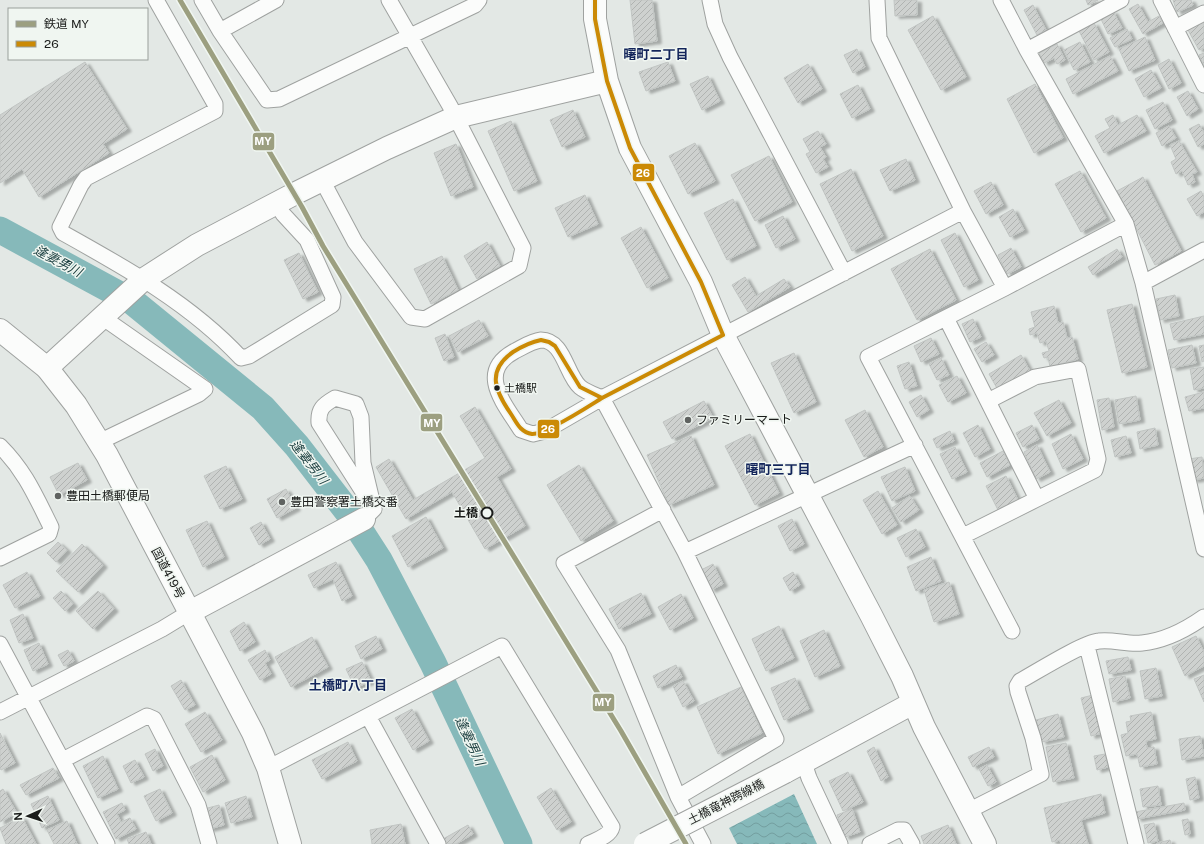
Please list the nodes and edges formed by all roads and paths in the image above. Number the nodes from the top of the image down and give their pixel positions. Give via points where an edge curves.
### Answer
1 (156, 0) edge
2 (202, 0) edge
3 (276, 0) edge
4 (389, 0) edge
5 (479, 0) edge
6 (595, 0) edge
7 (710, 0) edge
8 (877, 0) edge
9 (1001, 0) edge
10 (1121, 0) edge
11 (1161, 0) edge
12 (1204, 13) edge
13 (1175, 28) junction
14 (220, 31) junction
15 (410, 36) junction
16 (1027, 50) junction
17 (607, 81) junction
18 (1204, 85) edge
19 (456, 118) junction
20 (322, 180) junction
21 (277, 204) junction
22 (963, 211) junction
23 (1126, 224) junction
24 (1204, 250) edge
25 (844, 273) junction
26 (144, 279) junction
27 (1143, 283) junction
28 (1005, 288) junction
29 (105, 314) junction
30 (946, 318) junction
31 (0, 330) edge
32 (723, 336) junction
33 (46, 368) junction
34 (579, 387) junction
35 (602, 398) junction
36 (988, 401) junction
37 (568, 418) junction
38 (99, 442) junction
39 (914, 445) junction
40 (0, 446) edge
41 (807, 494) junction
42 (1037, 499) junction
43 (663, 510) junction
44 (369, 514) junction
45 (963, 536) junction
46 (1204, 549) edge
47 (685, 552) junction
48 (0, 558) edge
49 (190, 612) junction
50 (1204, 617) edge
51 (1012, 631) dead end
52 (0, 644) edge
53 (1087, 646) junction
54 (28, 697) junction
55 (913, 703) junction
56 (0, 712) edge
57 (368, 716) junction
58 (63, 760) junction
59 (795, 767) junction
60 (268, 768) junction
61 (678, 797) junction
62 (968, 811) junction
63 (107, 844) edge
64 (209, 844) edge
65 (290, 844) edge
66 (438, 844) edge
67 (588, 844) edge
68 (645, 844) edge
69 (703, 844) edge
70 (840, 844) edge
71 (870, 844) edge
72 (912, 844) edge
73 (985, 844) edge
74 (1136, 844) edge

1 - 26 street via 215,104 215,111 86,178 60,228 63,233
2 - 14 street
3 - 14 street
4 - 15 street
5 - 15 street via 475,5
6 - 17 main road via 595,19
7 - 25 street via 715,24 730,57
8 - 22 street via 879,38
9 - 16 street
10 - 16 street
11 - 13 street
12 - 13 street
13 - 18 street
14 - 15 street via 268,100 280,99
15 - 19 street
16 - 23 street
17 - 19 main road
17 - 32 main road via 630,148 701,282
19 - 20 main road
19 - 20 street via 523,248 522,255 519,266 425,319 412,317 354,242
20 - 21 main road
21 - 26 main road via 197,245
21 - 26 street via 307,240 333,297 332,304 250,356 241,358 222,338
22 - 25 street
22 - 28 street
23 - 27 street
23 - 28 street
24 - 27 street
25 - 32 street
26 - 29 main road
27 - 46 street
28 - 30 street
29 - 33 main road
29 - 38 street via 204,389 199,394
30 - 36 street
30 - 39 street via 868,357
31 - 33 main road, 国道419号
32 - 35 street
32 - 41 main road
33 - 38 main road, 国道419号 via 76,405
34 - 35 street
34 - 37 street via 575,406
34 - 37 street via 558,350 552,343 541,340 504,357 496,369 498,393 520,430 533,434 545,431
35 - 37 street
35 - 43 street
36 - 42 street
36 - 42 street via 1036,377 1078,369 1098,459 1095,470
38 - 49 main road, 国道419号
39 - 41 street
39 - 45 street
40 - 48 street via 16,462 27,479 51,527 49,534
41 - 47 street
41 - 55 main road via 898,669
42 - 45 street
43 - 47 street
43 - 61 street via 564,563 618,650
44 - 44 street via 319,423 318,412 324,404 335,398 356,404 361,417
44 - 49 main road via 332,538
45 - 51 street
47 - 61 street via 776,739
49 - 54 street via 162,629
49 - 60 main road, 国道419号 via 253,733
50 - 53 street via 1164,638 1142,643 1099,641
52 - 54 street
53 - 62 street via 1020,681 1017,686 1040,774
53 - 74 street
54 - 56 street
54 - 58 street
55 - 59 main road, 土橋竜神跨線橋
55 - 62 main road
57 - 60 street
57 - 66 street
57 - 67 street via 502,646 612,827 607,834
58 - 63 street
58 - 64 street via 147,716 151,717 198,805
59 - 68 main road, 土橋竜神跨線橋, bridge
59 - 70 street via 809,778
60 - 65 main road, 国道419号
61 - 69 street
62 - 73 main road
71 - 72 street via 898,830 904,830

